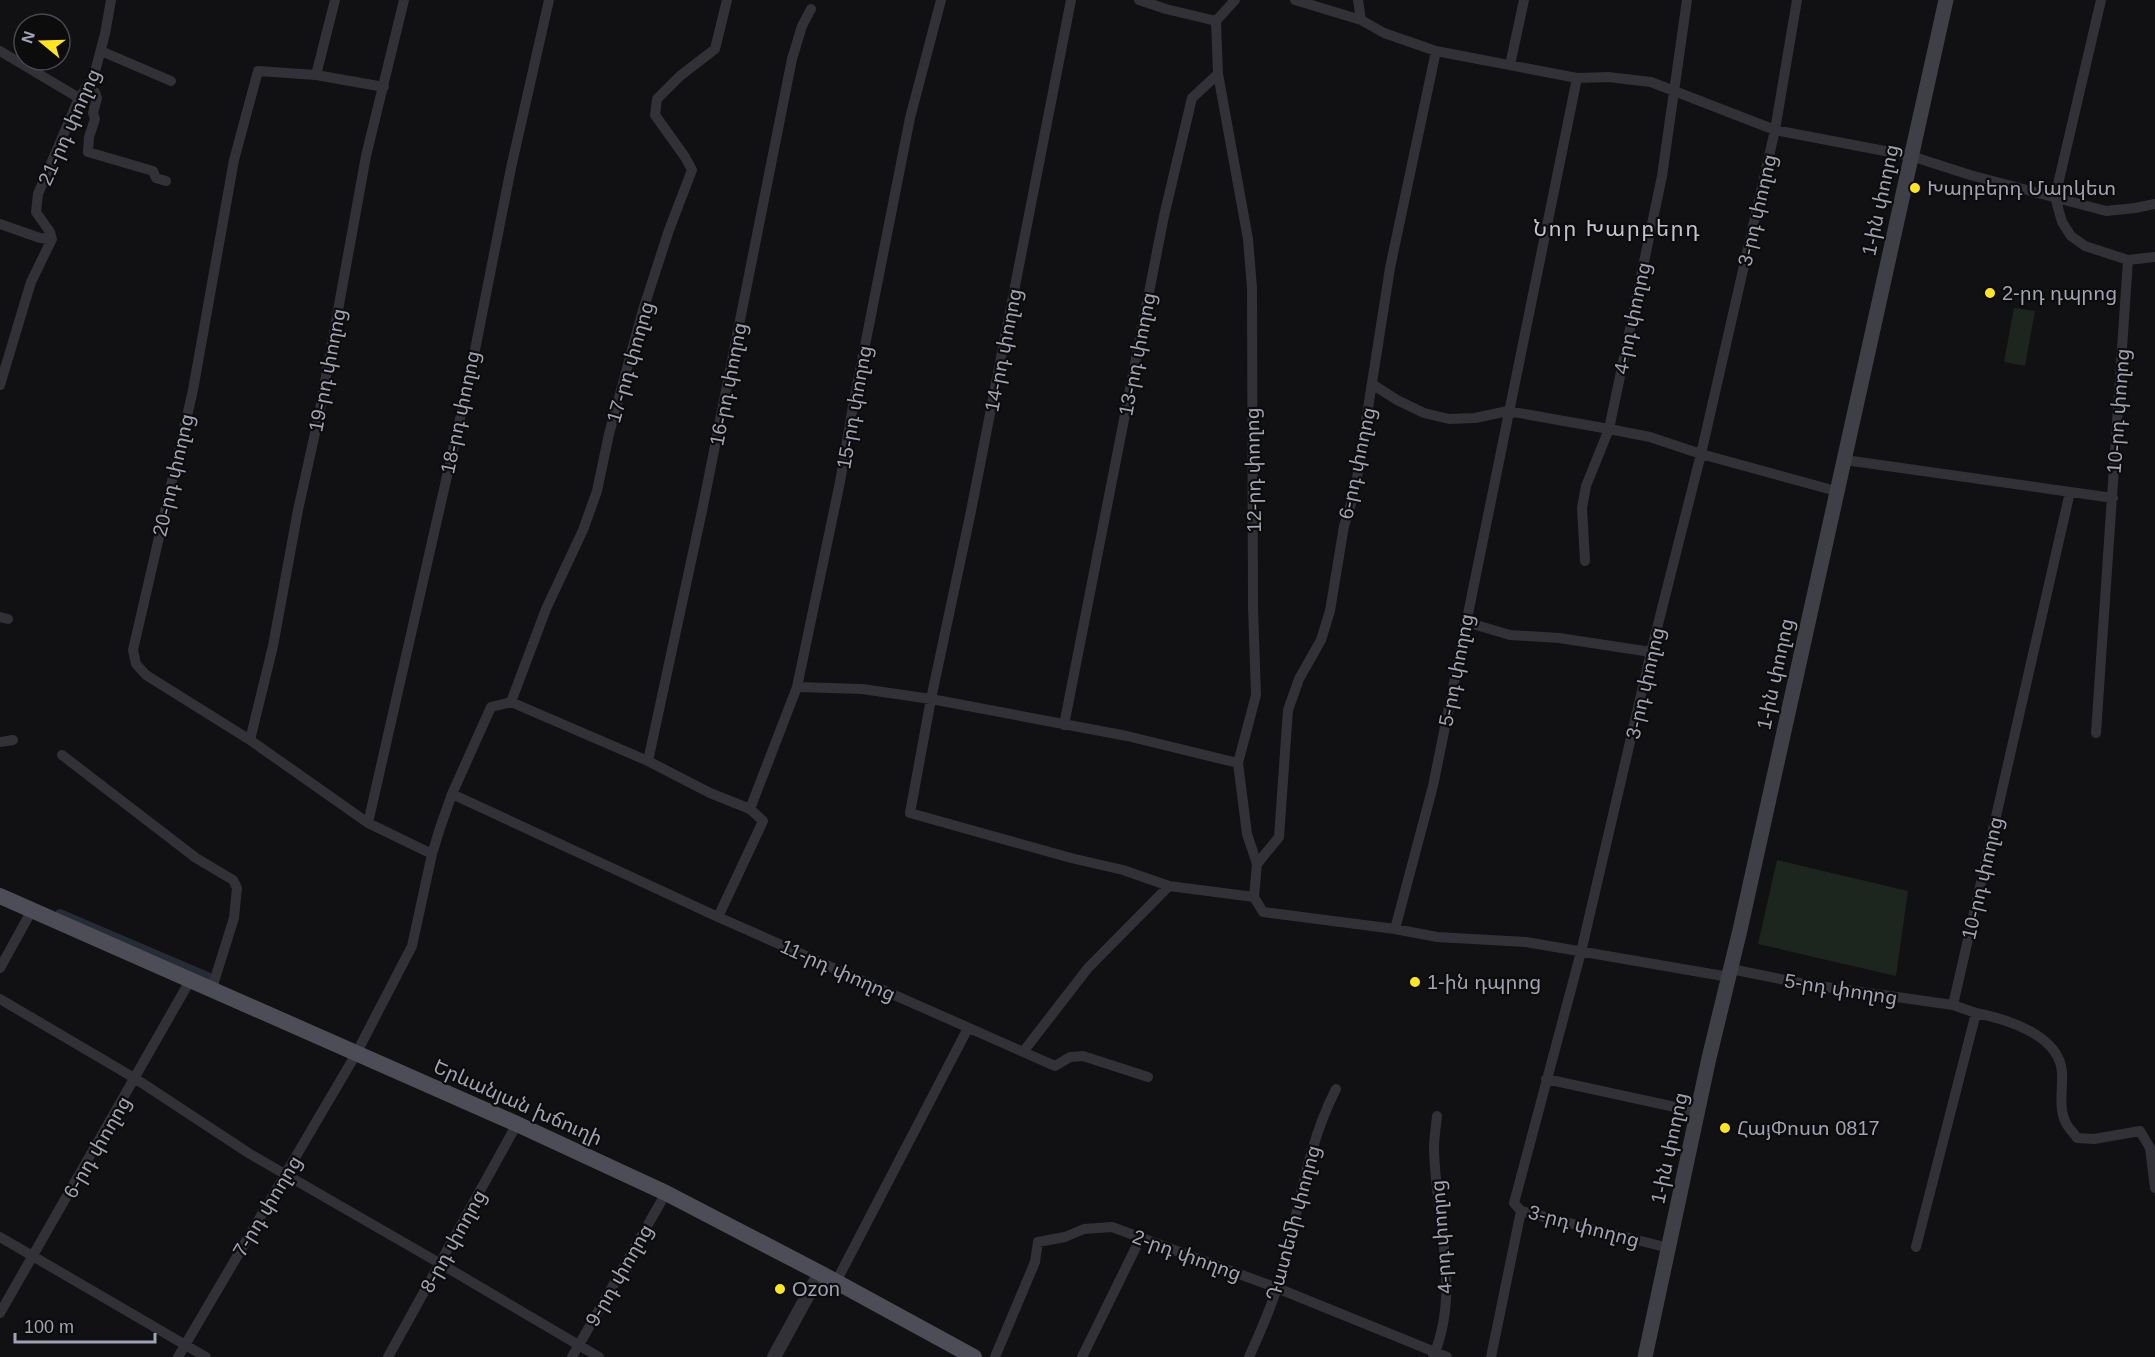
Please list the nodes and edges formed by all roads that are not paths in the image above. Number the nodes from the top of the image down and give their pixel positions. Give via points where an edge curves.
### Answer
1 (111, 0) edge
2 (335, 0) edge
3 (404, 0) edge
4 (549, 0) edge
5 (727, 0) edge
6 (941, 0) edge
7 (1071, 0) edge
8 (1138, 0) edge
9 (1235, 0) edge
10 (1294, 0) edge
11 (1358, 0) edge
12 (1524, 0) edge
13 (1687, 0) edge
14 (1797, 0) edge
15 (1946, 0) edge
16 (2101, 0) edge
17 (812, 9) dead end
18 (1361, 20) junction
19 (1216, 21) junction
20 (0, 51) edge
21 (101, 51) junction
22 (1436, 51) junction
23 (1510, 65) junction
24 (1218, 74) junction
25 (316, 75) junction
26 (1577, 78) junction
27 (171, 81) dead end
28 (86, 87) junction
29 (384, 87) junction
30 (1674, 93) junction
31 (79, 98) junction
32 (1775, 130) junction
33 (1911, 156) junction
34 (166, 181) dead end
35 (2055, 196) junction
36 (2155, 204) edge
37 (0, 224) edge
38 (52, 238) junction
39 (2155, 257) edge
40 (2127, 260) junction
41 (1372, 384) junction
42 (0, 385) edge
43 (1508, 411) junction
44 (1609, 429) junction
45 (1701, 454) junction
46 (1845, 460) junction
47 (1836, 490) junction
48 (2070, 492) junction
49 (2113, 498) junction
50 (1585, 561) dead end
51 (1466, 622) junction
52 (1652, 652) junction
53 (797, 687) junction
54 (931, 699) junction
55 (512, 702) junction
56 (1064, 725) junction
57 (2096, 733) dead end
58 (13, 740) dead end
59 (250, 740) junction
60 (0, 742) edge
61 (62, 755) dead end
62 (648, 761) junction
63 (1238, 763) junction
64 (452, 794) junction
65 (750, 809) junction
66 (368, 823) junction
67 (432, 854) junction
68 (1257, 864) junction
69 (1168, 886) junction
70 (0, 896) edge
71 (1254, 897) junction
72 (32, 910) junction
73 (718, 917) junction
74 (1395, 929) junction
75 (1581, 952) junction
76 (0, 968) edge
77 (1730, 973) junction
78 (191, 979) junction
79 (212, 988) junction
80 (0, 999) edge
81 (1953, 1005) junction
82 (1976, 1013) junction
83 (968, 1028) junction
84 (1023, 1052) junction
85 (356, 1054) junction
86 (1148, 1077) dead end
87 (1546, 1078) junction
88 (136, 1079) junction
89 (1336, 1089) dead end
90 (1698, 1112) junction
91 (1437, 1116) dead end
92 (517, 1124) junction
93 (286, 1174) junction
94 (2155, 1188) edge
95 (666, 1193) junction
96 (1521, 1211) junction
97 (0, 1237) edge
98 (1140, 1239) junction
99 (1916, 1247) dead end
100 (1669, 1248) junction
101 (33, 1257) junction
102 (441, 1264) junction
103 (820, 1273) junction
104 (836, 1282) junction
105 (1277, 1288) junction
106 (0, 1313) edge
107 (185, 1344) junction
108 (579, 1346) junction
109 (1434, 1354) edge
110 (178, 1357) edge
111 (206, 1357) edge
112 (388, 1357) edge
113 (572, 1357) edge
114 (600, 1357) edge
115 (774, 1357) edge
116 (974, 1357) edge
117 (995, 1357) edge
118 (1082, 1357) edge
119 (1249, 1357) edge
120 (1447, 1357) edge
121 (1491, 1357) edge
122 (1645, 1357) edge

1 - 21 street, 21-րդ փողոց
2 - 25 street
3 - 29 street, 19-րդ փողոց
4 - 66 street, 18-րդ փողոց via 508,179 470,375
5 - 55 street, 17-րդ փողոց via 714,49 657,99 655,116 692,170 643,310 597,492 546,609
6 - 53 street, 15-րդ փողոց via 910,118
7 - 54 street, 14-րդ փողոց
8 - 19 street
9 - 19 street
10 - 18 street
11 - 18 street
12 - 23 street
13 - 30 street, 4-րդ փողոց
14 - 32 street, 3-րդ փողոց
15 - 33 main road, 1-ին փողոց
16 - 35 street
17 - 62 street, 16-րդ փողոց via 792,59
18 - 22 street via 1384,33
19 - 24 street
20 - 31 street
21 - 27 street
21 - 28 street, 21-րդ փողոց via 93,79
22 - 23 street
22 - 41 street, 6-րդ փողոց via 1390,268
23 - 26 street
24 - 56 street, 13-րդ փողոց via 1192,99 1164,216
24 - 63 street, 12-րդ փողոց via 1248,239 1252,288 1256,695
25 - 29 street
25 - 59 street, 20-րդ փողոց via 258,71 234,160 193,390 133,650 136,664 146,675
26 - 30 street via 1651,82
26 - 43 street, 5-րդ փողոց
28 - 31 street, 21-րդ փողոց
28 - 34 street via 97,98 88,152 153,171 156,178
29 - 59 street, 19-րդ փողոց via 366,156 319,416
30 - 32 street
30 - 44 street, 4-րդ փողոց via 1662,176
31 - 38 street, 21-րդ փողոց via 36,204 36,212
32 - 33 street
32 - 45 street, 3-րդ փողոց
33 - 35 street via 1970,176
33 - 46 main road, 1-ին փողոց
35 - 36 street via 2106,211
35 - 40 street via 2062,222 2071,236 2085,246
37 - 38 street via 40,238
38 - 42 street via 30,282
39 - 40 street
40 - 49 street, 10-րդ փողոց
41 - 43 street via 1397,400 1449,419
41 - 68 street, 6-րդ փողոց via 1330,611 1321,640 1299,679 1288,710 1280,837
43 - 44 street
43 - 51 street, 5-րդ փողոց
44 - 45 street via 1650,437
44 - 50 street, 4-րդ փողոց via 1586,486 1582,508
45 - 47 street
45 - 52 street, 3-րդ փողոց
46 - 47 main road, 1-ին փողոց
46 - 48 street
47 - 77 main road, 1-ին փողոց
48 - 49 street
48 - 81 street, 10-րդ փողոց
49 - 57 street, 10-րդ փողոց
51 - 52 street via 1510,635
51 - 74 street, 5-րդ փողոց via 1433,786
52 - 75 street, 3-րդ փողոց
53 - 54 street via 862,689
53 - 65 street, 15-րդ փողոց
54 - 56 street
54 - 69 street, 14-րդ փողոց via 910,813 1123,870
55 - 62 street
55 - 64 street via 490,707
56 - 63 street
58 - 60 street
59 - 66 street, 20-րդ փողոց
61 - 79 street via 196,858 233,880 237,888 234,918
62 - 65 street
63 - 68 street, 12-րդ փողոց via 1247,834
64 - 67 street
64 - 73 street, 11-րդ փողոց
65 - 73 street via 763,821
66 - 67 street, 20-րդ փողոց
67 - 85 street via 412,946
68 - 71 street
69 - 71 street
69 - 84 street via 1088,968
70 - 72 main road, Երևանյան խճուղի
71 - 74 street via 1263,912
72 - 76 street
72 - 78 main road, Երևանյան խճուղի
73 - 83 street, 11-րդ փողոց
74 - 75 street, 5-րդ փողոց via 1437,937 1526,942
75 - 77 street, 5-րդ փողոց
75 - 87 street, 3-րդ փողոց
77 - 81 street, 5-րդ փողոց
77 - 90 main road, 1-ին փողոց
78 - 79 main road, Երևանյան խճուղի
78 - 88 street, 6-րդ փողոց
79 - 85 main road, Երևանյան խճուղի
80 - 88 street
81 - 82 street
82 - 94 street via 2044,1039 2054,1049 2062,1069 2066,1123 2077,1138 2140,1131 2150,1148
82 - 99 street
83 - 84 street, 11-րդ փողոց
83 - 104 street
84 - 86 street, 11-րդ փողոց via 1055,1066 1070,1057 1083,1056
85 - 92 main road, Երևանյան խճուղի
85 - 93 street, 7-րդ փողոց
87 - 90 street
87 - 96 street, 3-րդ փողոց via 1514,1203
88 - 93 street
88 - 101 street, 6-րդ փողոց
89 - 105 street, Դատեմի փողոց via 1325,1109 1309,1161
90 - 100 main road, 1-ին փողոց
91 - 109 street, 4-րդ փողոց via 1434,1147 1447,1288 1444,1321
92 - 95 main road, Երևանյան խճուղի
92 - 102 street, 8-րդ փողոց
93 - 102 street
93 - 107 street, 7-րդ փողոց
95 - 103 main road, Երևանյան խճուղի
95 - 108 street, 9-րդ փողոց
96 - 100 street, 3-րդ փողոց
96 - 121 street
97 - 101 street
98 - 105 street, 2-րդ փողոց
98 - 117 street, 2-րդ փողոց via 1112,1227 1084,1229 1038,1242 1035,1262
98 - 118 street
100 - 122 main road, 1-ին փողոց
101 - 106 street, 6-րդ փողոց
101 - 107 street
102 - 108 street
102 - 112 street, 8-րդ փողոց
103 - 104 main road, Երևանյան խճուղի
103 - 115 street
104 - 116 main road, Երևանյան խճուղի
105 - 109 street, 2-րդ փողոց
105 - 119 street, Դատեմի փողոց
107 - 110 street, 7-րդ փողոց
107 - 111 street
108 - 113 street, 9-րդ փողոց
108 - 114 street
109 - 120 street, 2-րդ փողոց

